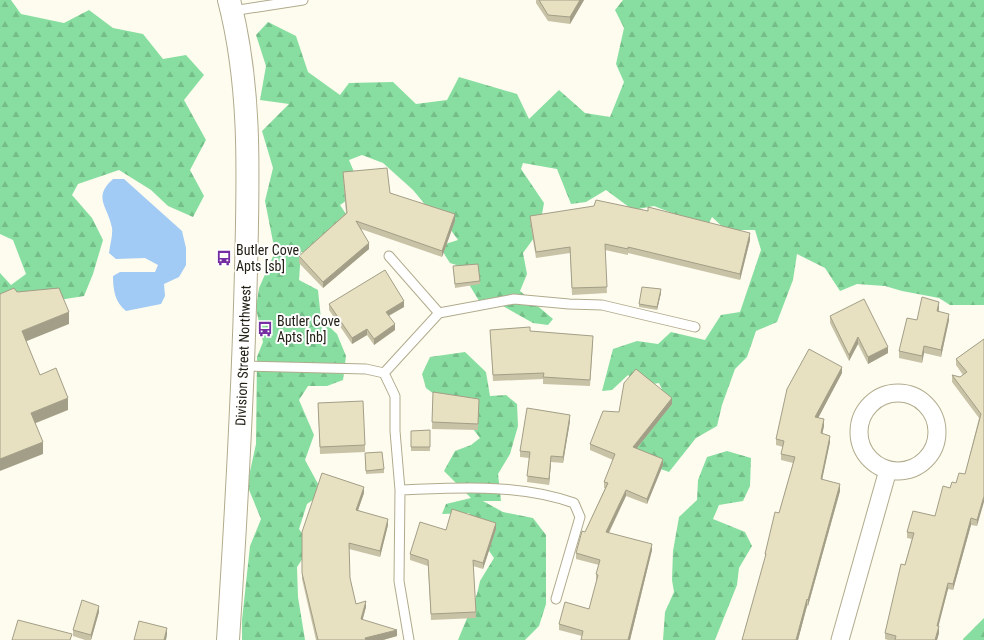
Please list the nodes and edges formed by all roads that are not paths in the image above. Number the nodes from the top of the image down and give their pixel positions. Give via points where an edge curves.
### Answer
1 (303, 0) edge
2 (231, 5) edge
3 (389, 256) dead end
4 (439, 312) junction
5 (696, 327) dead end
6 (244, 366) junction
7 (384, 373) junction
8 (888, 470) junction
9 (400, 490) junction
10 (556, 599) dead end
11 (228, 640) edge
12 (409, 640) edge
13 (840, 640) edge

1 - 2 lane
2 - 6 street, Division Street Northwest via 244,83 248,164
3 - 4 lane
4 - 5 lane via 514,299 602,305
4 - 7 lane
6 - 7 lane via 366,369
6 - 11 street, Division Street Northwest
7 - 9 lane via 395,396
8 - 8 street via 914,468 925,461 933,451 938,438 933,413 914,395 901,392 876,399 861,419 861,444 867,456
8 - 13 street
9 - 10 lane via 498,489 539,494 574,503 580,517
9 - 12 lane via 399,581

